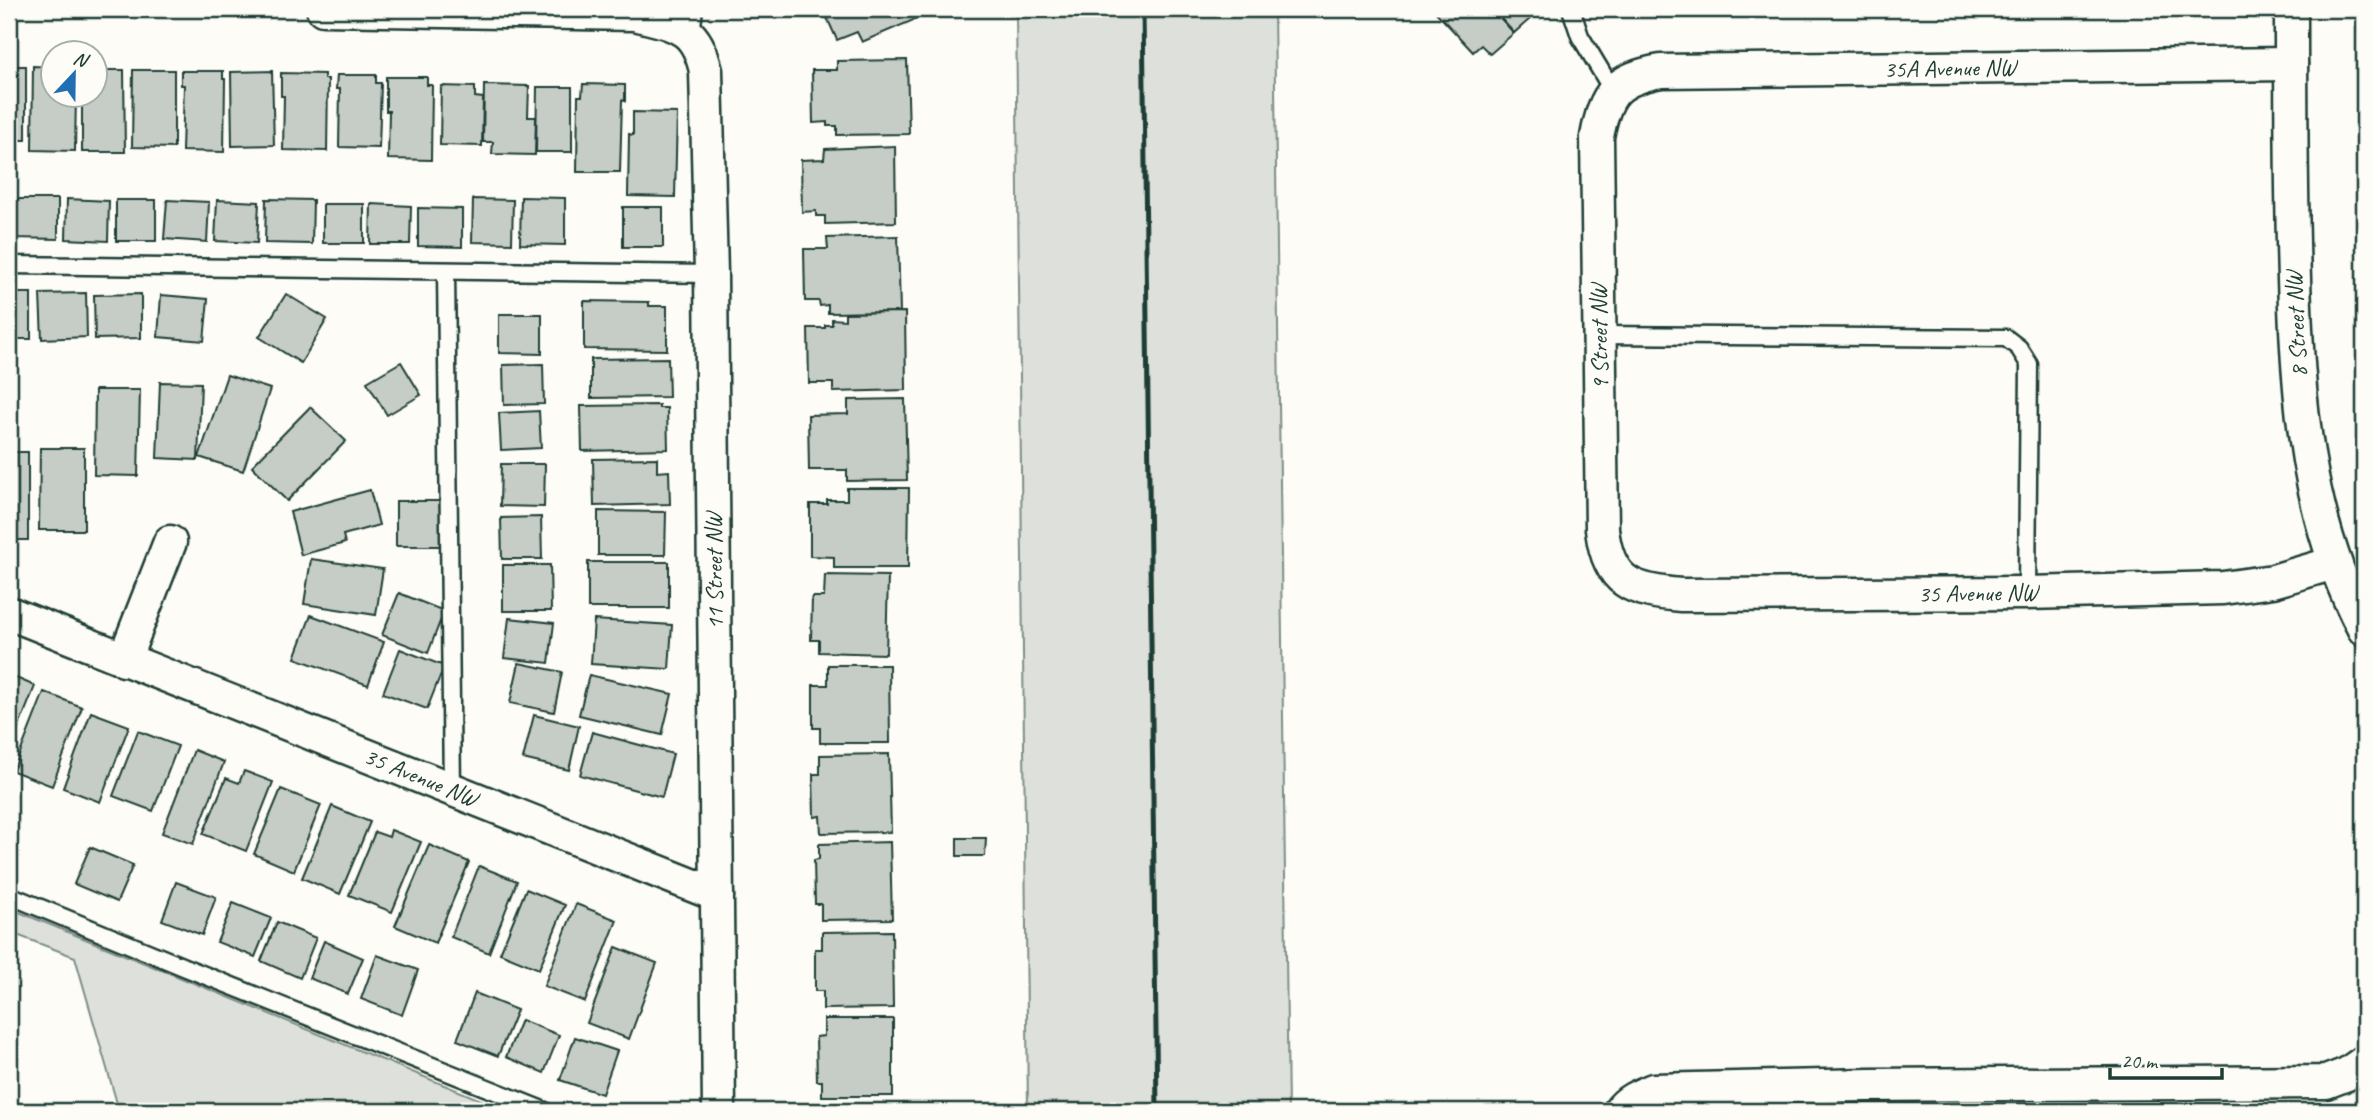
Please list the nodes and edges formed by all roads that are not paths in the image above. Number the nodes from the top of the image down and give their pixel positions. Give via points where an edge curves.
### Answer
1 (323, 9) edge
2 (1572, 9) edge
3 (2291, 9) edge
4 (692, 22) edge
5 (2291, 64) junction
6 (1613, 91) junction
7 (9, 265) edge
8 (446, 271) junction
9 (711, 274) junction
10 (1599, 335) junction
11 (170, 542) dead end
12 (2334, 563) junction
13 (1623, 581) joint
14 (2027, 593) junction
15 (9, 613) edge
16 (2364, 629) edge
17 (124, 660) junction
18 (453, 790) junction
19 (9, 895) edge
20 (717, 895) junction
21 (2364, 1062) edge
22 (545, 1111) edge
23 (719, 1111) edge
24 (1620, 1111) edge

1 - 4 street via 635,14 674,25
2 - 6 lane via 1580,36
3 - 5 street, 8 Street NW
4 - 9 street, 11 Street NW via 706,71
5 - 6 street, 35A Avenue NW via 1661,71 1629,80
5 - 12 street, 8 Street NW via 2299,394 2319,516
6 - 10 street, 9 Street NW via 1602,111 1597,137
7 - 8 lane
8 - 9 lane
8 - 18 lane
9 - 20 street, 11 Street NW
10 - 13 street, 9 Street NW via 1602,529 1609,562
10 - 14 lane via 2006,338 2029,364
11 - 17 street
12 - 14 street, 35 Avenue NW via 2223,588
12 - 16 street, 8 Street NW
13 - 14 street, 35 Avenue NW via 1639,589 1681,596
15 - 17 street, 35 Avenue NW
17 - 18 street, 35 Avenue NW
18 - 20 street, 35 Avenue NW
19 - 22 lane
20 - 23 street, 11 Street NW
21 - 24 street via 2326,1082 1654,1090

